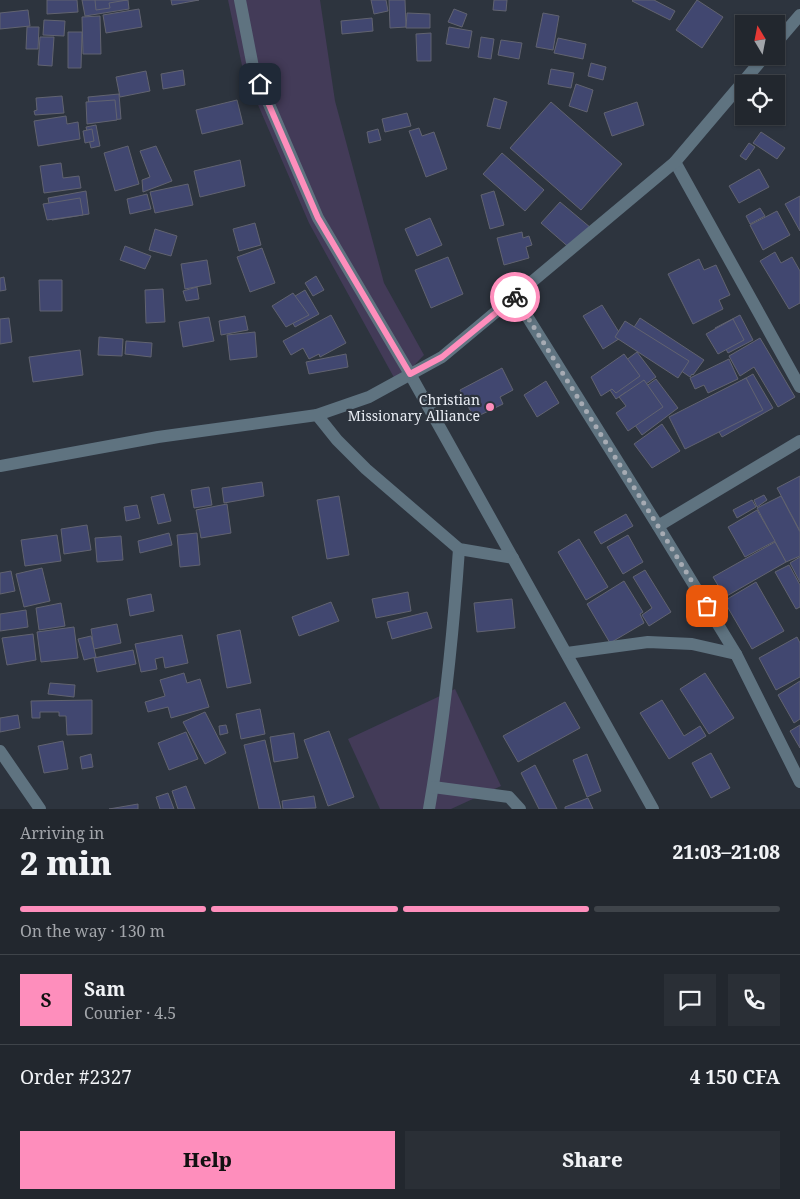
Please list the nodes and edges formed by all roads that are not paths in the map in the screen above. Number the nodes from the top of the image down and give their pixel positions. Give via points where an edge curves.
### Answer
1 (240, 0) edge
2 (800, 17) edge
3 (785, 33) edge
4 (757, 65) edge
5 (675, 162) junction
6 (515, 297) junction
7 (410, 374) junction
8 (800, 387) edge
9 (317, 415) junction
10 (800, 441) edge
11 (0, 466) edge
12 (658, 526) junction
13 (459, 549) junction
14 (513, 558) junction
15 (567, 653) junction
16 (736, 654) junction
17 (0, 750) edge
18 (800, 782) edge
19 (433, 787) junction
20 (40, 809) edge
21 (429, 809) edge
22 (520, 809) edge
23 (653, 809) edge

1 - 7 street via 253,67 318,218
2 - 3 street
4 - 5 street
5 - 6 street
5 - 8 street
6 - 7 street via 442,357
6 - 12 street
7 - 9 street via 369,397
7 - 14 street
9 - 11 street via 158,438
9 - 13 street via 366,469
10 - 12 street
12 - 16 street
13 - 14 street
13 - 19 street via 443,721
14 - 15 street
15 - 16 street via 648,642 692,644
15 - 23 street
16 - 18 street
17 - 20 street
19 - 21 street
19 - 22 street via 509,797

